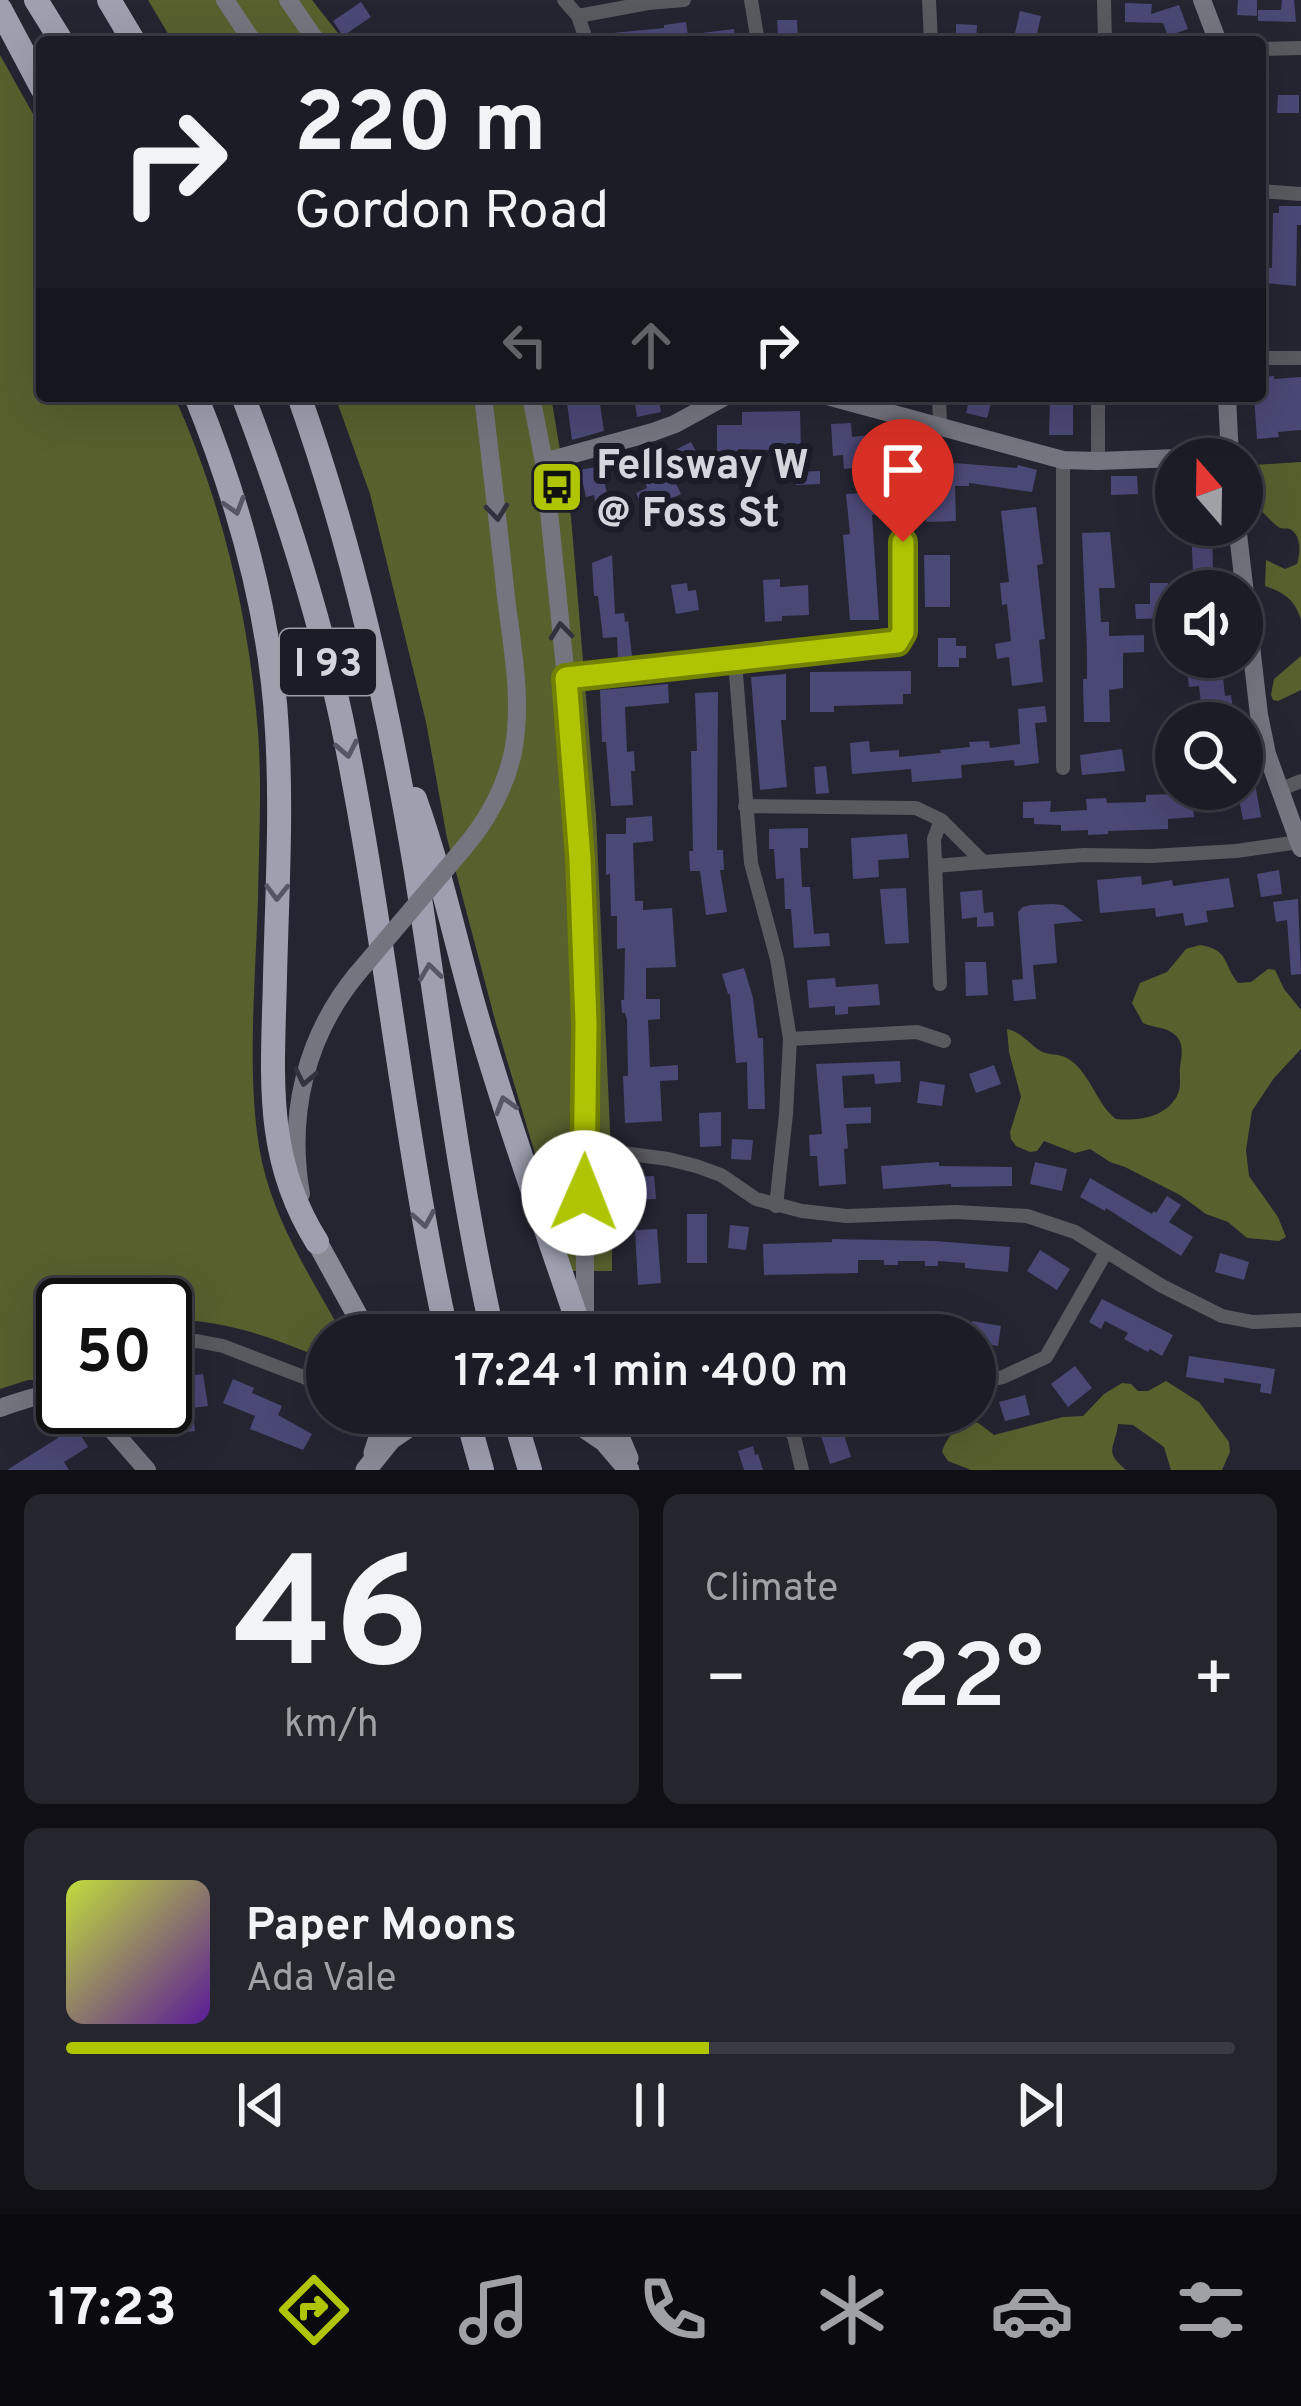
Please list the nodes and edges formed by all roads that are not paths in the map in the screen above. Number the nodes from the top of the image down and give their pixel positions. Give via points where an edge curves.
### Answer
1 (36, 0) edge
2 (109, 0) edge
3 (225, 0) edge
4 (564, 0) edge
5 (684, 0) edge
6 (751, 0) edge
7 (929, 0) edge
8 (1104, 0) edge
9 (1202, 0) edge
10 (290, 1) edge
11 (0, 9) edge
12 (578, 16) junction
13 (58, 36) edge
14 (130, 36) edge
15 (249, 36) edge
16 (313, 36) edge
17 (585, 36) edge
18 (757, 36) edge
19 (931, 36) edge
20 (1106, 36) edge
21 (1217, 36) edge
22 (1301, 48) edge
23 (1266, 49) edge
24 (36, 77) edge
25 (1266, 191) edge
26 (1301, 194) edge
27 (1266, 358) edge
28 (1301, 358) edge
29 (198, 402) edge
30 (245, 402) edge
31 (300, 402) edge
32 (484, 402) edge
33 (532, 402) edge
34 (851, 402) edge
35 (939, 402) edge
36 (1098, 402) edge
37 (1227, 402) edge
38 (694, 404) edge
39 (904, 415) junction
40 (940, 425) junction
41 (1229, 438) edge
42 (1155, 459) edge
43 (1063, 460) junction
44 (1099, 461) junction
45 (544, 462) junction
46 (1239, 546) edge
47 (735, 661) junction
48 (566, 678) junction
49 (391, 736) junction
50 (1063, 768) dead end
51 (1301, 781) edge
52 (1280, 790) junction
53 (746, 806) junction
54 (941, 820) junction
55 (1300, 845) edge
56 (983, 862) junction
57 (935, 866) junction
58 (940, 984) dead end
59 (790, 1039) junction
60 (944, 1041) dead end
61 (585, 1148) junction
62 (776, 1206) junction
63 (317, 1242) junction
64 (1106, 1252) junction
65 (356, 1314) edge
66 (443, 1314) edge
67 (490, 1314) edge
68 (577, 1314) edge
69 (584, 1314) edge
70 (1301, 1320) edge
71 (192, 1341) edge
72 (306, 1378) edge
73 (996, 1378) edge
74 (36, 1397) edge
75 (0, 1408) edge
76 (116, 1434) edge
77 (379, 1434) edge
78 (398, 1434) edge
79 (472, 1434) edge
80 (519, 1434) edge
81 (593, 1434) edge
82 (617, 1434) edge
83 (793, 1434) edge
84 (367, 1467) edge
85 (147, 1470) edge
86 (482, 1470) edge
87 (530, 1470) edge
88 (630, 1470) edge
89 (802, 1470) edge

1 - 13 highway
2 - 14 highway
3 - 15 main road
4 - 12 street
5 - 12 street
6 - 18 street
7 - 19 street
8 - 20 street
9 - 21 main road
10 - 16 main road
11 - 24 highway
12 - 17 street
22 - 23 street
25 - 26 street
27 - 28 street
29 -> 63 highway via 251,560 271,670 279,785 275,1122 286,1179
30 -> 66 highway, I 93 via 297,548 340,715
31 - 49 highway, I 93 via 353,568
32 -> 63 main road, bridge via 517,708 513,752 487,818 338,998 309,1056 298,1174
33 - 45 main road
34 - 39 main road
35 - 40 street
36 - 44 street
37 - 41 main road
38 - 45 main road via 653,432
39 - 40 main road
39 - 47 street via 900,641
40 - 43 main road
42 - 44 main road
43 - 44 main road
43 - 50 street
48 -> 45 main road
46 - 52 main road via 1259,715
47 - 48 street
47 - 53 street
48 - 61 main road via 580,859
67 -> 49 highway, I 93
68 -> 49 highway
51 - 52 street
52 - 55 main road
53 - 54 street via 916,808
53 - 59 street
54 - 56 street
54 - 57 street
55 - 56 street
56 - 57 street
57 - 58 street
59 - 60 street via 917,1032
59 - 62 street
61 - 62 street via 696,1166
61 - 69 main road
62 - 64 street via 846,1216 1027,1216
63 - 65 main road
64 - 70 street via 1222,1316
64 - 73 street via 1046,1357
71 - 72 street
74 - 75 main road
76 - 85 main road
77 - 84 main road
78 - 84 main road
79 - 86 highway
80 - 87 highway
81 - 88 main road
82 - 88 main road
83 - 89 street

